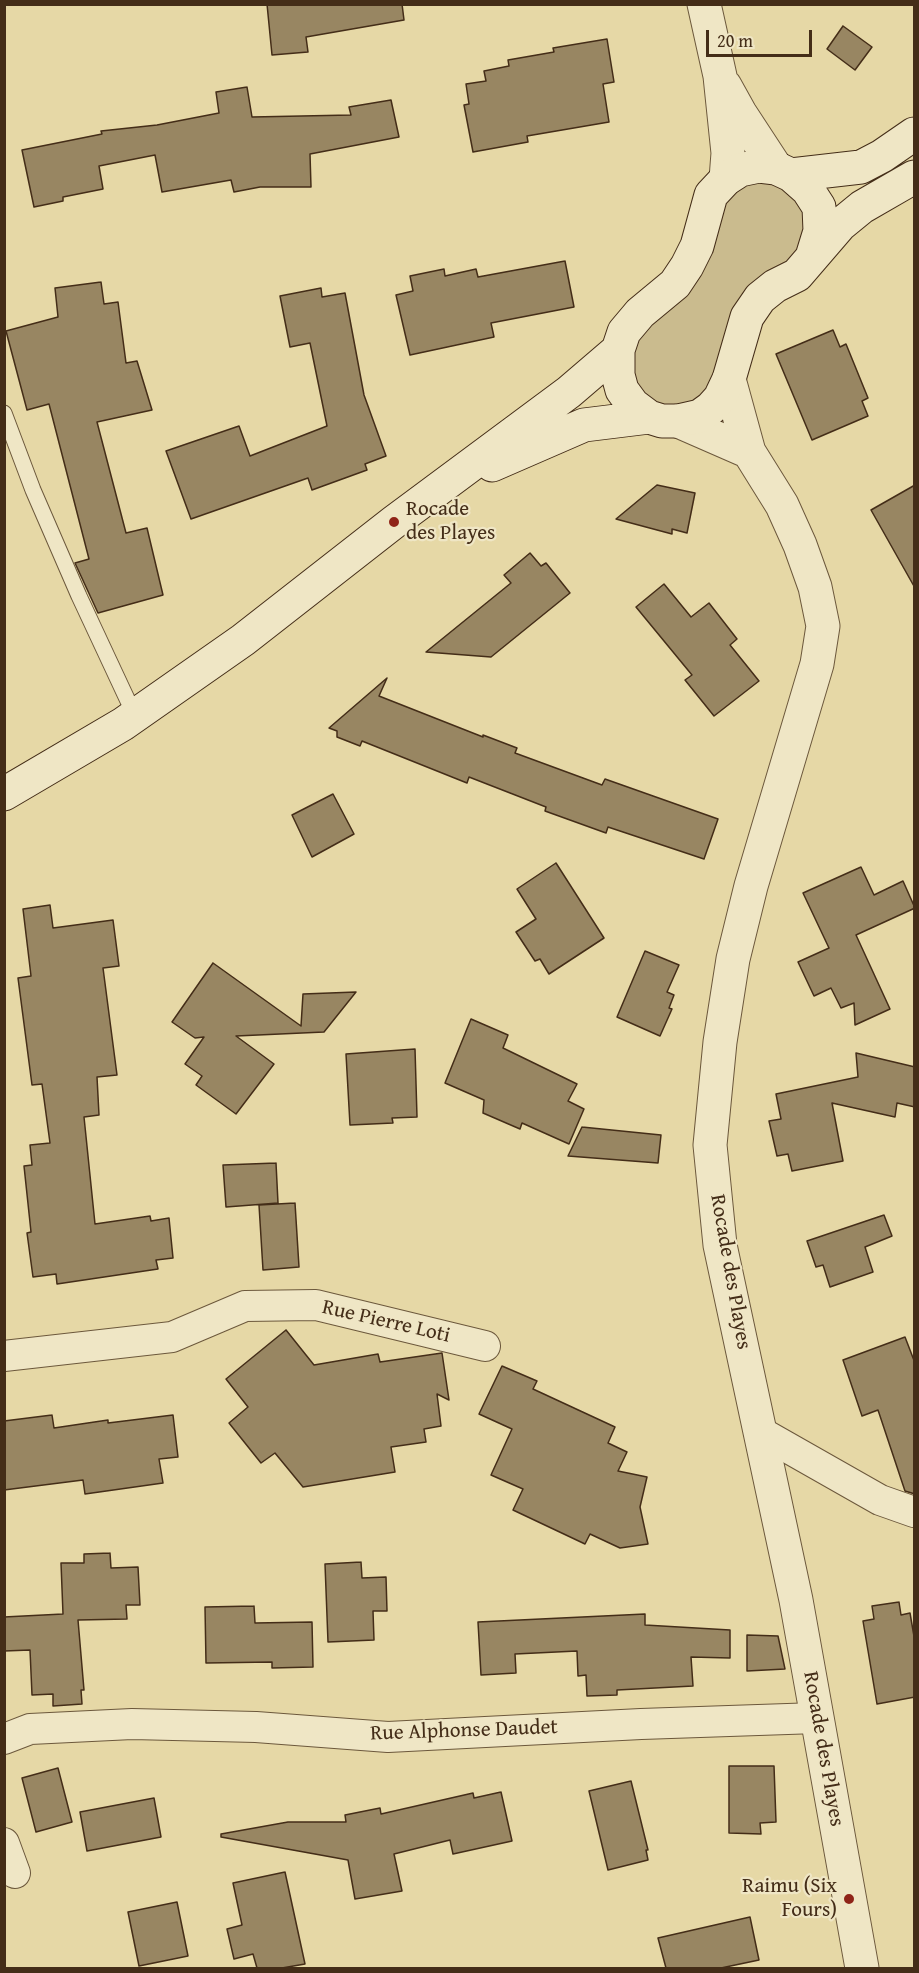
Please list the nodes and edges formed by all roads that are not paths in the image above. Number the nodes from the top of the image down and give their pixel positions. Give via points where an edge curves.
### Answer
1 (704, 4) edge
2 (720, 76) junction
3 (915, 134) edge
4 (784, 172) junction
5 (915, 177) edge
6 (726, 179) junction
7 (813, 257) junction
8 (618, 350) junction
9 (729, 379) junction
10 (4, 413) edge
11 (663, 419) junction
12 (749, 452) junction
13 (436, 490) junction
14 (135, 716) junction
15 (4, 794) edge
16 (485, 1346) dead end
17 (4, 1356) edge
18 (762, 1433) junction
19 (915, 1512) edge
20 (817, 1718) junction
21 (4, 1739) edge
22 (4, 1843) edge
23 (15, 1873) dead end
24 (861, 1968) edge

1 - 2 street
2 - 4 street via 740,113
2 - 6 street via 728,153
3 - 4 street via 861,167
4 - 6 street via 759,166 740,170
4 - 7 street via 808,190 819,207 820,231
5 - 7 street via 862,207 840,225
6 - 8 street via 711,195 697,246 687,266 675,284 624,332
7 - 9 street via 797,276 760,297 747,317
8 - 11 street via 622,390 633,405
8 - 13 street
9 - 11 street via 720,398 700,416
9 - 12 street, Rocade des Playes
10 - 14 lane via 33,490
11 - 12 street
11 - 13 street via 584,425
12 - 18 street, Rocade des Playes via 782,505 800,545 823,626 817,664 751,886 734,959 720,1042 710,1145 720,1245
13 - 14 street via 243,640
14 - 15 street
16 - 17 street, Rue Pierre Loti via 316,1305 244,1306 172,1336
18 - 19 street via 880,1500
18 - 20 street, Rocade des Playes
20 - 21 street, Rue Alphonse Daudet via 388,1737 256,1727 132,1724 30,1729
20 - 24 street, Rocade des Playes
22 - 23 street

